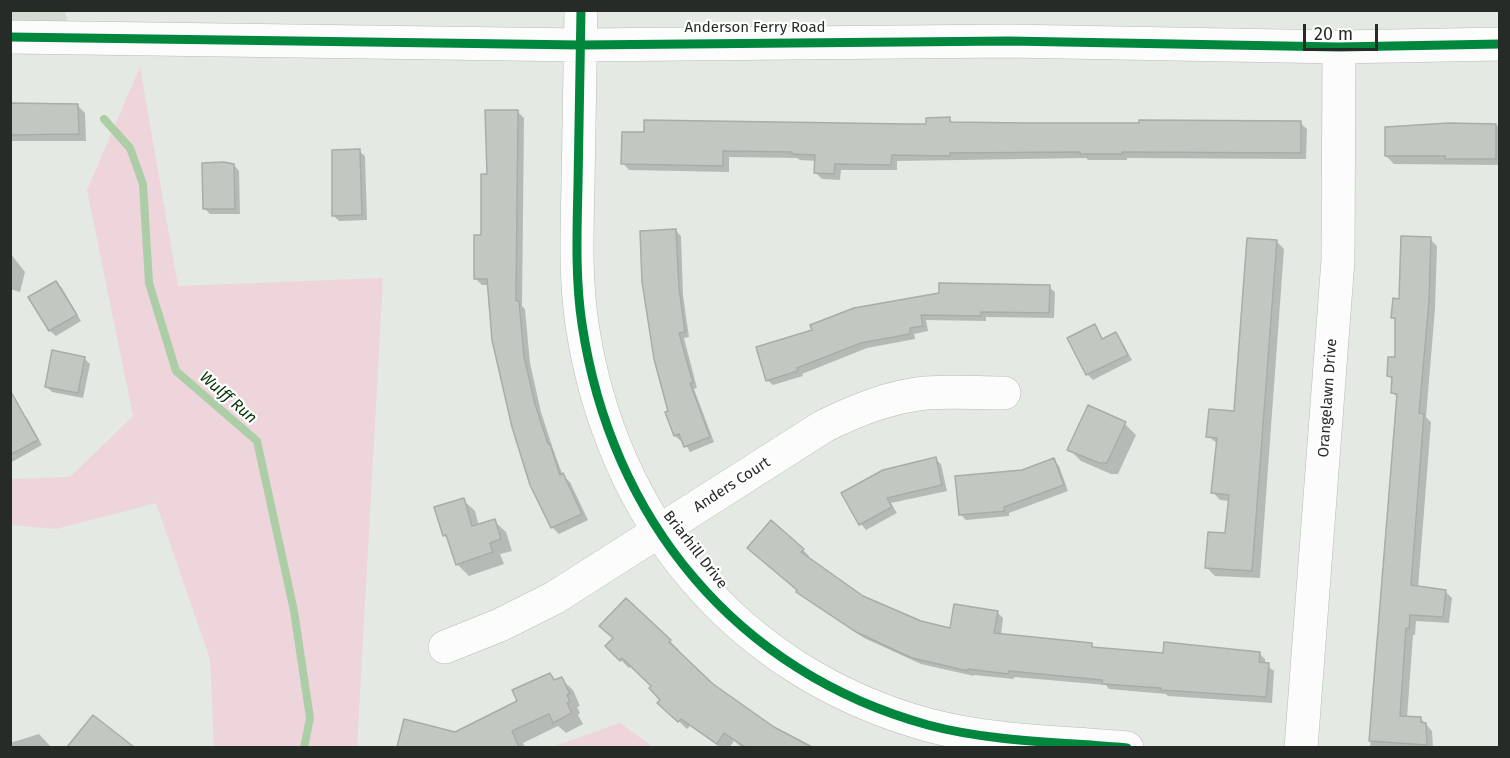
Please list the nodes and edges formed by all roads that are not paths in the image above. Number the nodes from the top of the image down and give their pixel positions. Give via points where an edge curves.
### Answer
1 (581, 10) edge
2 (10, 37) edge
3 (1500, 44) edge
4 (580, 45) junction
5 (1339, 47) junction
6 (1004, 393) dead end
7 (658, 532) junction
8 (445, 647) dead end
9 (1127, 747) edge
10 (1301, 747) edge

1 - 4 street, Briarhill Drive
2 - 4 street, Anderson Ferry Road
3 - 5 street, Anderson Ferry Road
4 - 5 street, Anderson Ferry Road via 1009,41
4 - 7 street, Briarhill Drive via 577,263 582,322 602,414 619,459
5 - 10 street, Orangelawn Drive via 1338,260
6 - 7 street, Anders Court via 926,393 857,410 824,426
7 - 8 street, Anders Court via 554,598
7 - 9 street, Briarhill Drive via 702,588 736,621 782,658 832,688 886,712 931,725 989,736

